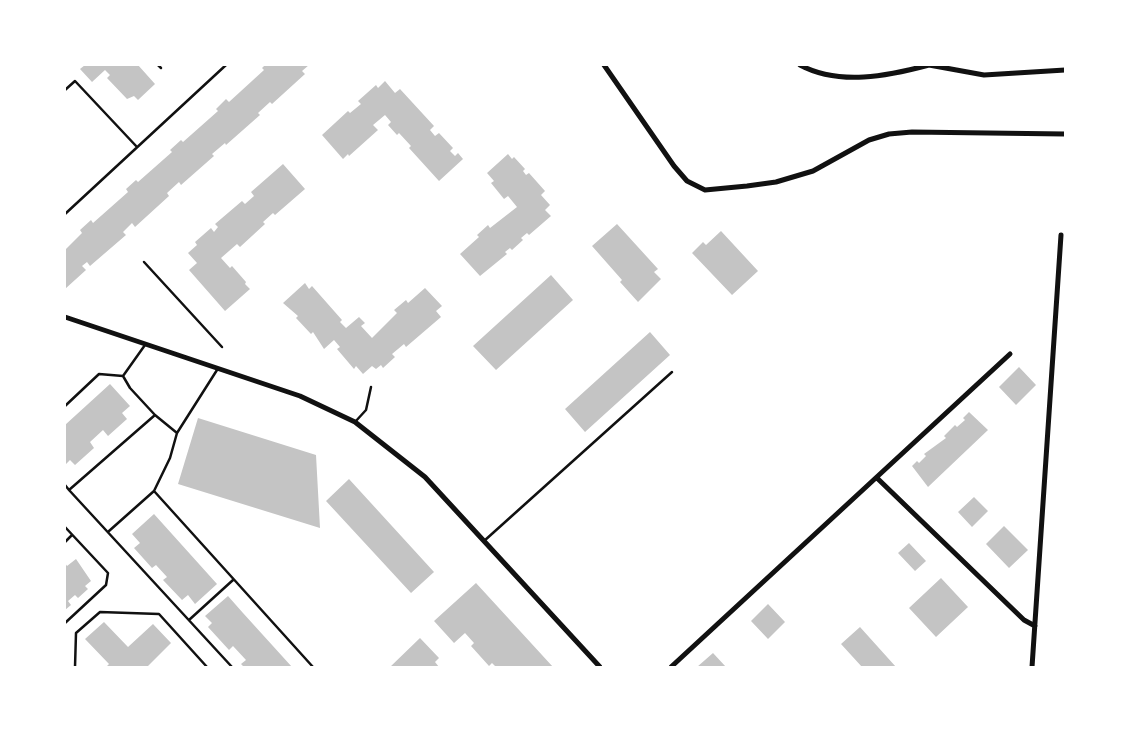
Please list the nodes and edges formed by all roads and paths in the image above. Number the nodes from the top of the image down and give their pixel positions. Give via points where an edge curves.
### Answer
1 (226, 65) edge
2 (604, 65) edge
3 (800, 65) edge
4 (929, 65) edge
5 (1065, 70) edge
6 (65, 90) edge
7 (1065, 134) edge
8 (137, 147) junction
9 (65, 214) edge
10 (1061, 235) dead end
11 (144, 261) dead end
12 (65, 317) edge
13 (145, 345) junction
14 (222, 347) dead end
15 (1010, 354) dead end
16 (218, 370) junction
17 (671, 372) dead end
18 (123, 376) junction
19 (371, 387) dead end
20 (65, 406) edge
21 (155, 415) junction
22 (355, 422) junction
23 (177, 433) junction
24 (877, 478) junction
25 (65, 485) edge
26 (69, 490) junction
27 (154, 491) junction
28 (65, 527) edge
29 (108, 531) junction
30 (72, 535) junction
31 (484, 541) junction
32 (65, 542) edge
33 (233, 579) junction
34 (189, 620) junction
35 (65, 623) edge
36 (1035, 626) junction
37 (75, 667) edge
38 (208, 667) edge
39 (232, 667) edge
40 (313, 667) edge
41 (600, 667) edge
42 (671, 667) edge
43 (1032, 667) edge

1 - 8 lane
2 - 7 street via 674,166 687,181 705,190 776,182 813,171 889,134
3 - 4 street via 835,78
4 - 5 street via 984,75
6 - 8 lane via 75,81
8 - 9 lane
10 - 36 street
11 - 14 lane
12 - 13 street
13 - 16 street
13 - 18 lane
15 - 24 street
16 - 22 street via 300,396
16 - 23 lane
17 - 31 lane
18 - 20 lane via 99,374
18 - 21 lane
19 - 22 lane via 366,410
21 - 23 lane
21 - 26 lane
22 - 31 street via 425,477
23 - 27 lane
24 - 36 street
24 - 42 street
25 - 26 lane
26 - 29 lane
27 - 29 lane
27 - 33 lane
28 - 30 lane
29 - 34 lane
30 - 32 lane
30 - 35 lane via 107,573 106,584
31 - 41 street
33 - 34 lane
33 - 40 lane
34 - 39 lane
36 - 43 street
37 - 38 lane via 76,633 100,612 159,614

